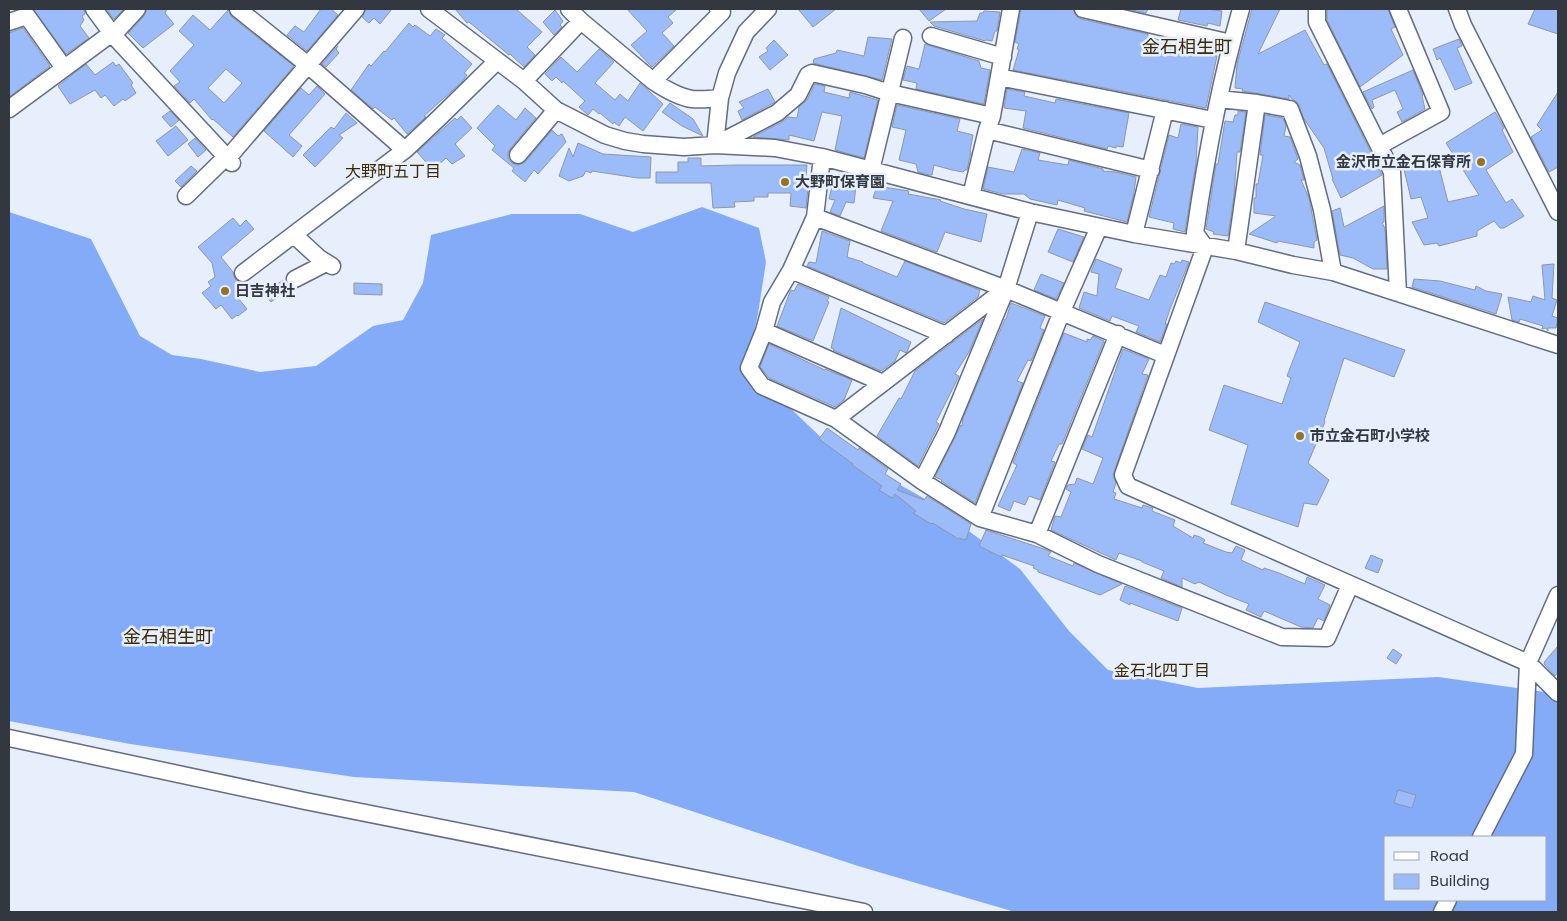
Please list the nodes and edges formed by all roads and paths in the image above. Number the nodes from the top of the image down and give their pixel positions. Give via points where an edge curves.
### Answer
1 (94, 9) edge
2 (137, 9) edge
3 (238, 9) edge
4 (356, 9) edge
5 (429, 9) edge
6 (569, 9) edge
7 (718, 9) edge
8 (768, 9) edge
9 (1011, 9) edge
10 (1083, 9) edge
11 (1241, 9) edge
12 (1317, 9) edge
13 (1398, 9) edge
14 (1457, 9) edge
15 (581, 21) junction
16 (9, 22) edge
17 (112, 34) junction
18 (932, 36) dead end
19 (902, 38) dead end
20 (1231, 43) junction
21 (1003, 57) junction
22 (497, 61) junction
23 (308, 65) junction
24 (64, 68) junction
25 (999, 77) junction
26 (524, 81) junction
27 (653, 82) junction
28 (890, 93) junction
29 (720, 98) junction
30 (1218, 99) junction
31 (1258, 103) junction
32 (9, 109) edge
33 (556, 110) junction
34 (1165, 110) junction
35 (1213, 120) junction
36 (990, 123) junction
37 (714, 145) junction
38 (1380, 146) junction
39 (405, 150) junction
40 (518, 155) dead end
41 (822, 157) junction
42 (228, 159) junction
43 (872, 170) junction
44 (1151, 170) junction
45 (186, 196) dead end
46 (971, 196) junction
47 (1030, 212) junction
48 (1558, 212) edge
49 (815, 216) junction
50 (1099, 226) junction
51 (294, 232) junction
52 (1134, 234) junction
53 (1205, 247) junction
54 (1236, 251) junction
55 (791, 270) junction
56 (1333, 272) junction
57 (243, 273) dead end
58 (295, 278) dead end
59 (1006, 289) junction
60 (1398, 293) junction
61 (1062, 311) junction
62 (764, 331) junction
63 (1118, 334) junction
64 (946, 335) junction
65 (1558, 345) edge
66 (1165, 355) junction
67 (883, 383) junction
68 (836, 419) junction
69 (922, 481) junction
70 (980, 518) junction
71 (1037, 534) junction
72 (1350, 585) junction
73 (1557, 605) edge
74 (1528, 663) junction
75 (1558, 693) edge
76 (9, 738) edge
77 (1482, 836) edge
78 (864, 912) edge

1 - 17 street
2 - 17 street
3 - 23 street
4 - 23 street
5 - 22 street
6 - 15 street
7 - 27 street via 722,12
8 - 29 street via 746,32 727,73
9 - 21 street
10 - 20 street
11 - 20 street
12 - 38 street via 1317,22
13 - 38 street via 1441,112
14 - 48 street
15 - 26 street
15 - 27 street
16 - 24 street via 27,16
17 - 24 street
17 - 42 street
18 - 21 street
19 - 28 street
20 - 30 street
21 - 25 street
22 - 26 street
22 - 39 street
23 - 39 street
23 - 42 street
24 - 32 street
25 - 34 street
25 - 36 street
26 - 33 street
27 - 29 street via 692,99
28 - 36 street
28 - 37 street via 812,73 798,95 777,113
28 - 43 street
29 - 37 street
30 - 31 street
30 - 35 street
31 - 54 street
31 - 56 street via 1290,109 1308,156
33 - 37 street via 605,135 625,141 684,147
33 - 40 street
34 - 35 street
34 - 44 street
35 - 53 street via 1195,233
36 - 44 street
36 - 46 street
37 - 41 street via 776,148
38 - 60 street via 1392,172
39 - 51 street
41 - 43 street
41 - 49 street
42 - 45 street
43 - 46 street
44 - 52 street
46 - 47 street
47 - 50 street
47 - 59 street
49 - 55 street
49 - 59 street
50 - 52 street
50 - 61 street
51 - 57 street
51 - 58 street via 329,264
52 - 53 street
53 - 54 street
53 - 66 street
54 - 56 street
55 - 62 street via 772,302
55 - 64 street
56 - 60 street
59 - 61 street
59 - 64 street
59 - 69 street via 947,432
60 - 65 street
61 - 63 street
61 - 70 street
62 - 67 street
62 - 68 street via 749,368 762,386
63 - 66 street
63 - 71 street
64 - 67 street
66 - 72 street via 1123,475 1128,486
67 - 68 street
68 - 69 street
69 - 70 street
70 - 71 street
71 - 72 street via 1098,564 1282,637 1327,638
72 - 74 street
73 - 74 street
74 - 75 street
74 - 77 street via 1524,754
76 - 78 street via 315,803

